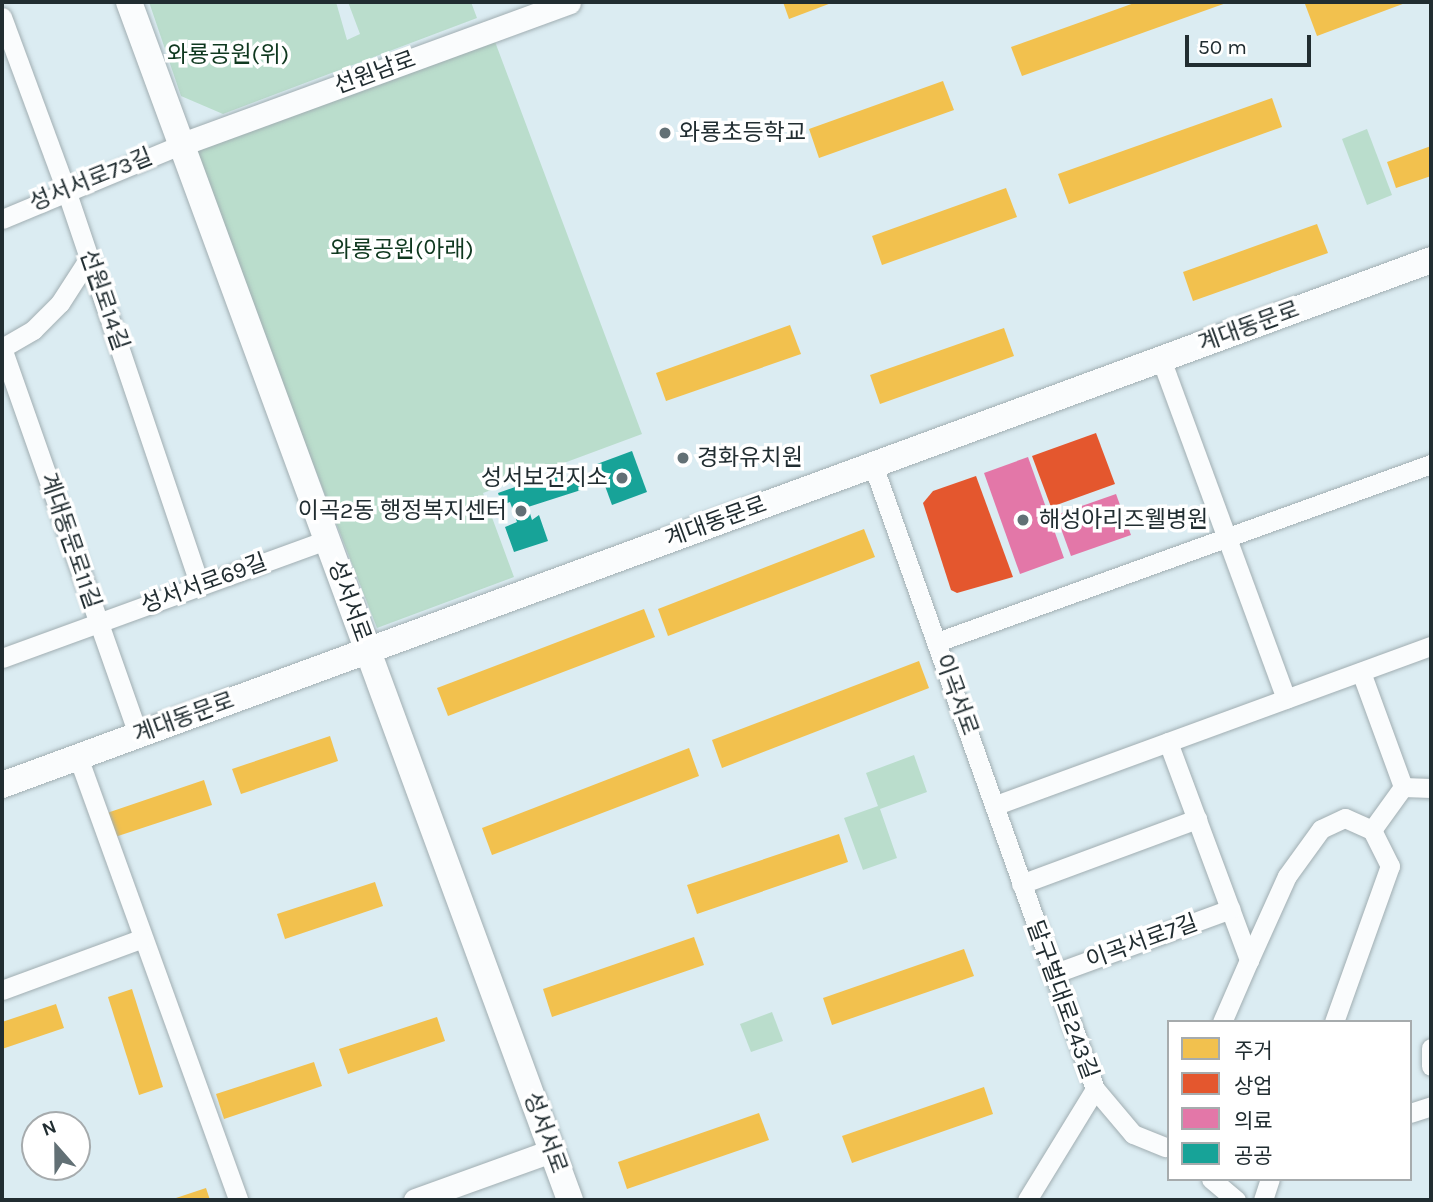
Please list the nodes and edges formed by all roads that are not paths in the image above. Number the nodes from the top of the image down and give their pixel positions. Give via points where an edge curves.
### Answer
1 (129, 2) edge
2 (569, 2) edge
3 (3, 26) edge
4 (182, 144) junction
5 (66, 190) junction
6 (5, 210) edge
7 (89, 258) junction
8 (1431, 260) edge
9 (2, 348) edge
10 (1161, 359) junction
11 (1431, 464) edge
12 (873, 465) junction
13 (1226, 538) junction
14 (327, 540) junction
15 (200, 586) junction
16 (99, 623) junction
17 (937, 642) junction
18 (1431, 646) edge
19 (367, 650) junction
20 (2, 658) edge
21 (1361, 671) junction
22 (1286, 699) junction
23 (138, 735) junction
24 (1168, 742) junction
25 (78, 757) junction
26 (2, 785) edge
27 (1403, 787) junction
28 (1431, 788) edge
29 (996, 805) junction
30 (1197, 819) junction
31 (1001, 829) joint
32 (1371, 830) junction
33 (1021, 884) junction
34 (1231, 909) junction
35 (143, 938) junction
36 (1250, 960) junction
37 (1053, 974) junction
38 (2, 990) edge
39 (1223, 1020) edge
40 (1336, 1020) edge
41 (1431, 1048) edge
42 (1431, 1066) edge
43 (1095, 1089) junction
44 (1431, 1106) edge
45 (1412, 1112) edge
46 (1167, 1146) edge
47 (551, 1151) junction
48 (1213, 1181) edge
49 (1269, 1181) edge
50 (238, 1200) edge
51 (415, 1200) edge
52 (570, 1200) edge
53 (1027, 1200) edge
54 (1236, 1200) edge
55 (1263, 1200) edge

1 - 4 main road, 성서서로
2 - 4 street, 선원남로
3 - 5 street, 선원로14길
4 - 5 street, 성서서로73길
4 - 14 main road, 성서서로
5 - 6 street, 성서서로73길
5 - 7 street, 선원로14길
7 - 9 street via 51,312 33,330
7 - 15 street, 선원로14길
8 - 10 main road, 계대동문로
9 - 16 street, 계대동문로11길
10 - 12 main road, 계대동문로
10 - 13 street
11 - 13 street, 이곡서로
12 - 17 street
12 - 19 main road, 계대동문로
13 - 17 street, 이곡서로
13 - 22 street
14 - 15 street, 성서서로69길
14 - 19 main road, 성서서로
15 - 16 street, 성서서로69길
16 - 20 street, 성서서로69길
16 - 23 street, 계대동문로11길
17 - 29 street, 이곡서로
18 - 21 street
19 - 23 main road, 계대동문로
19 - 47 main road, 성서서로
21 - 22 street
21 - 27 street
22 - 24 street
23 - 25 main road, 계대동문로
24 - 29 street
24 - 30 street
25 - 26 main road, 계대동문로
25 - 35 street
27 - 28 street
27 - 32 street
29 - 31 street, 이곡서로
30 - 33 street
30 - 34 street
31 - 33 street, 달구벌대로243길
32 - 36 street via 1346,818 1321,829 1287,876
32 - 40 street via 1390,866
33 - 37 street, 달구벌대로243길
34 - 36 street
34 - 37 street, 이곡서로7길
35 - 38 street
35 - 50 street
36 - 39 street
37 - 43 street, 달구벌대로243길
41 - 42 street
43 - 46 street via 1133,1134
43 - 53 street, 달구벌대로243길
44 - 45 street
47 - 51 street
47 - 52 main road, 성서서로
48 - 54 street
49 - 55 street

